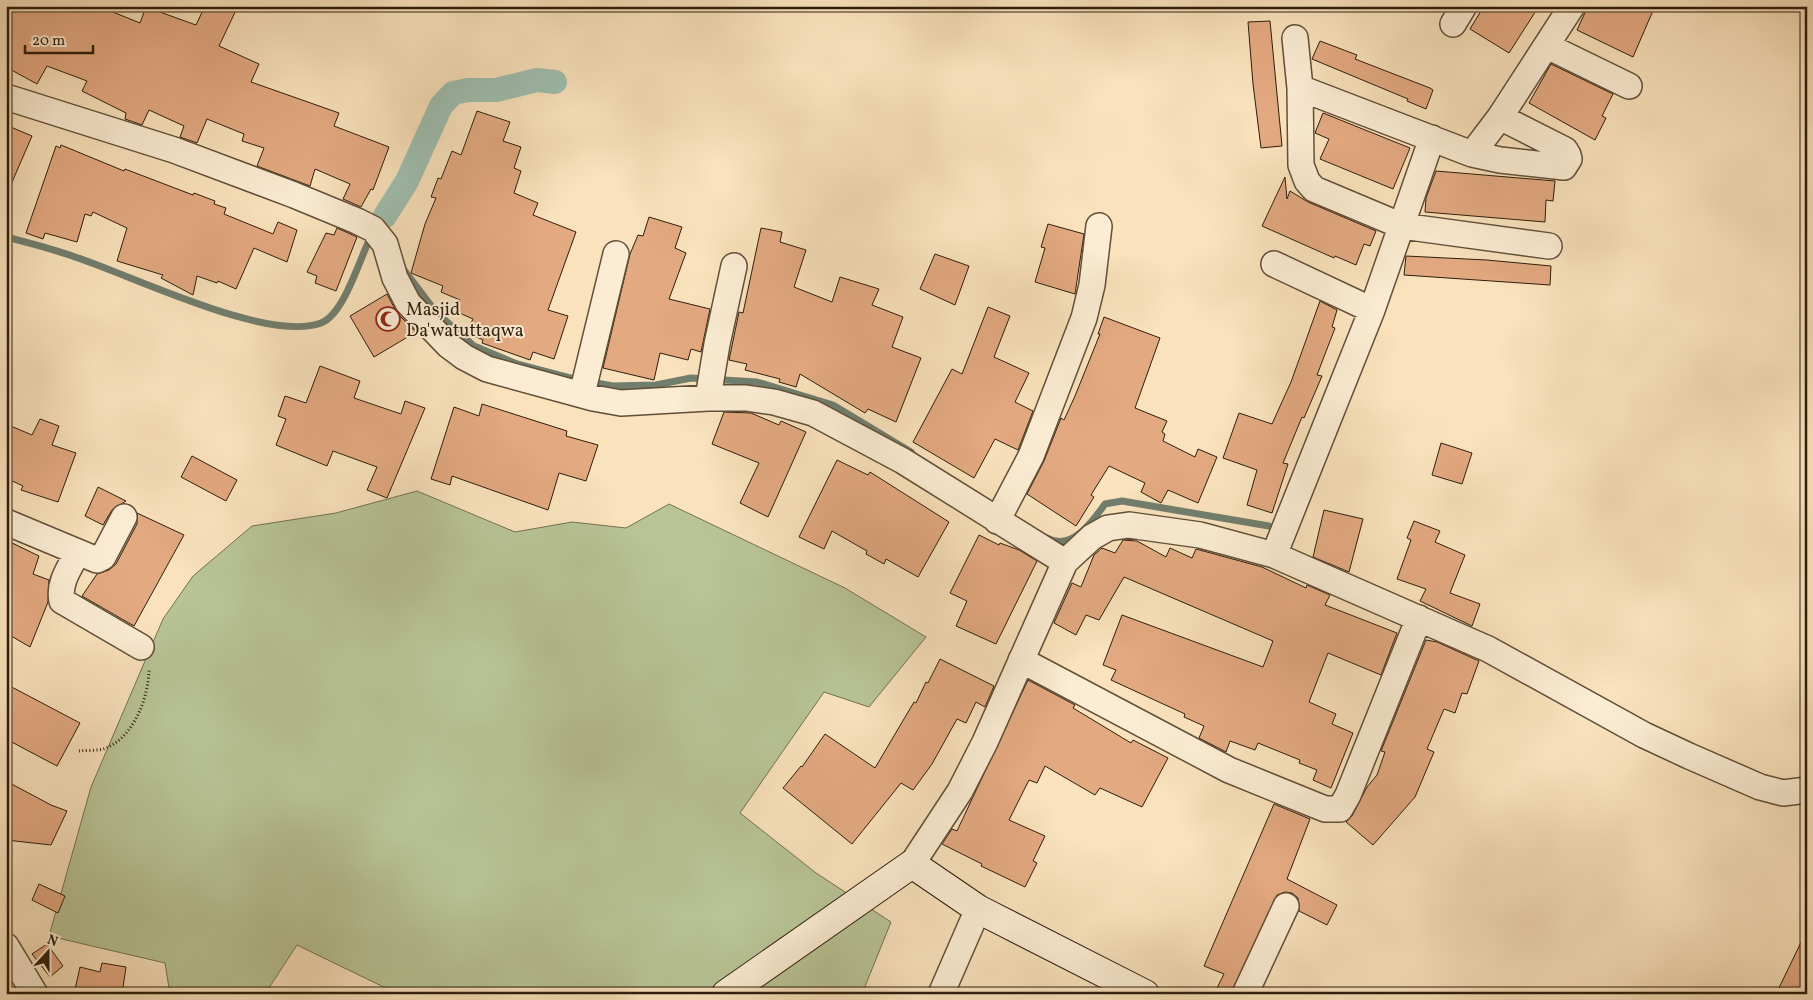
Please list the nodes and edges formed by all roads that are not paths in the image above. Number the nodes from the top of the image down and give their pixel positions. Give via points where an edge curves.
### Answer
1 (1572, 6) edge
2 (1295, 38) dead end
3 (1547, 46) junction
4 (1629, 86) dead end
5 (1300, 88) junction
6 (6, 97) edge
7 (1500, 117) junction
8 (1432, 138) junction
9 (1472, 154) junction
10 (1099, 226) dead end
11 (1402, 226) junction
12 (1549, 246) dead end
13 (616, 254) dead end
14 (1274, 264) dead end
15 (734, 266) dead end
16 (1372, 310) junction
17 (582, 394) junction
18 (708, 398) junction
19 (124, 517) dead end
20 (997, 521) junction
21 (6, 522) edge
22 (78, 552) junction
23 (1274, 555) junction
24 (1066, 562) junction
25 (1419, 618) junction
26 (141, 647) road end
27 (1021, 660) junction
28 (1807, 790) edge
29 (912, 864) junction
30 (1286, 906) dead end
31 (978, 909) junction
32 (6, 946) edge
33 (35, 994) edge
34 (726, 994) edge
35 (941, 994) edge
36 (1145, 994) edge
37 (1245, 994) edge

1 - 3 street
2 - 5 street
3 - 4 street
3 - 7 street
5 - 8 street
5 - 11 street via 1301,165 1307,181 1314,189
6 - 17 street via 174,150 357,221 373,230 385,244 395,278 408,303 448,345 487,369
7 - 9 street
7 - 9 street via 1565,150 1567,164 1564,167
8 - 9 street
8 - 11 street
10 - 20 street via 1084,318 1031,456
11 - 12 street
11 - 16 street
13 - 17 street
14 - 16 street
15 - 18 street
16 - 23 street
17 - 18 street via 622,403
18 - 20 street via 774,402 813,413 903,461
19 - 22 street via 103,557 97,560
20 - 24 street
21 - 22 street
22 - 26 street via 62,582 62,601
23 - 24 street via 1200,535 1129,525 1108,528 1092,537
23 - 25 street
24 - 27 street
25 - 27 street via 1340,809 1325,809 1230,770
25 - 28 street via 1488,649 1644,735 1698,760 1760,787 1783,793
27 - 29 street via 960,790
29 - 31 main road
29 - 34 main road
30 - 37 street
31 - 35 street
31 - 36 main road
32 - 33 street

